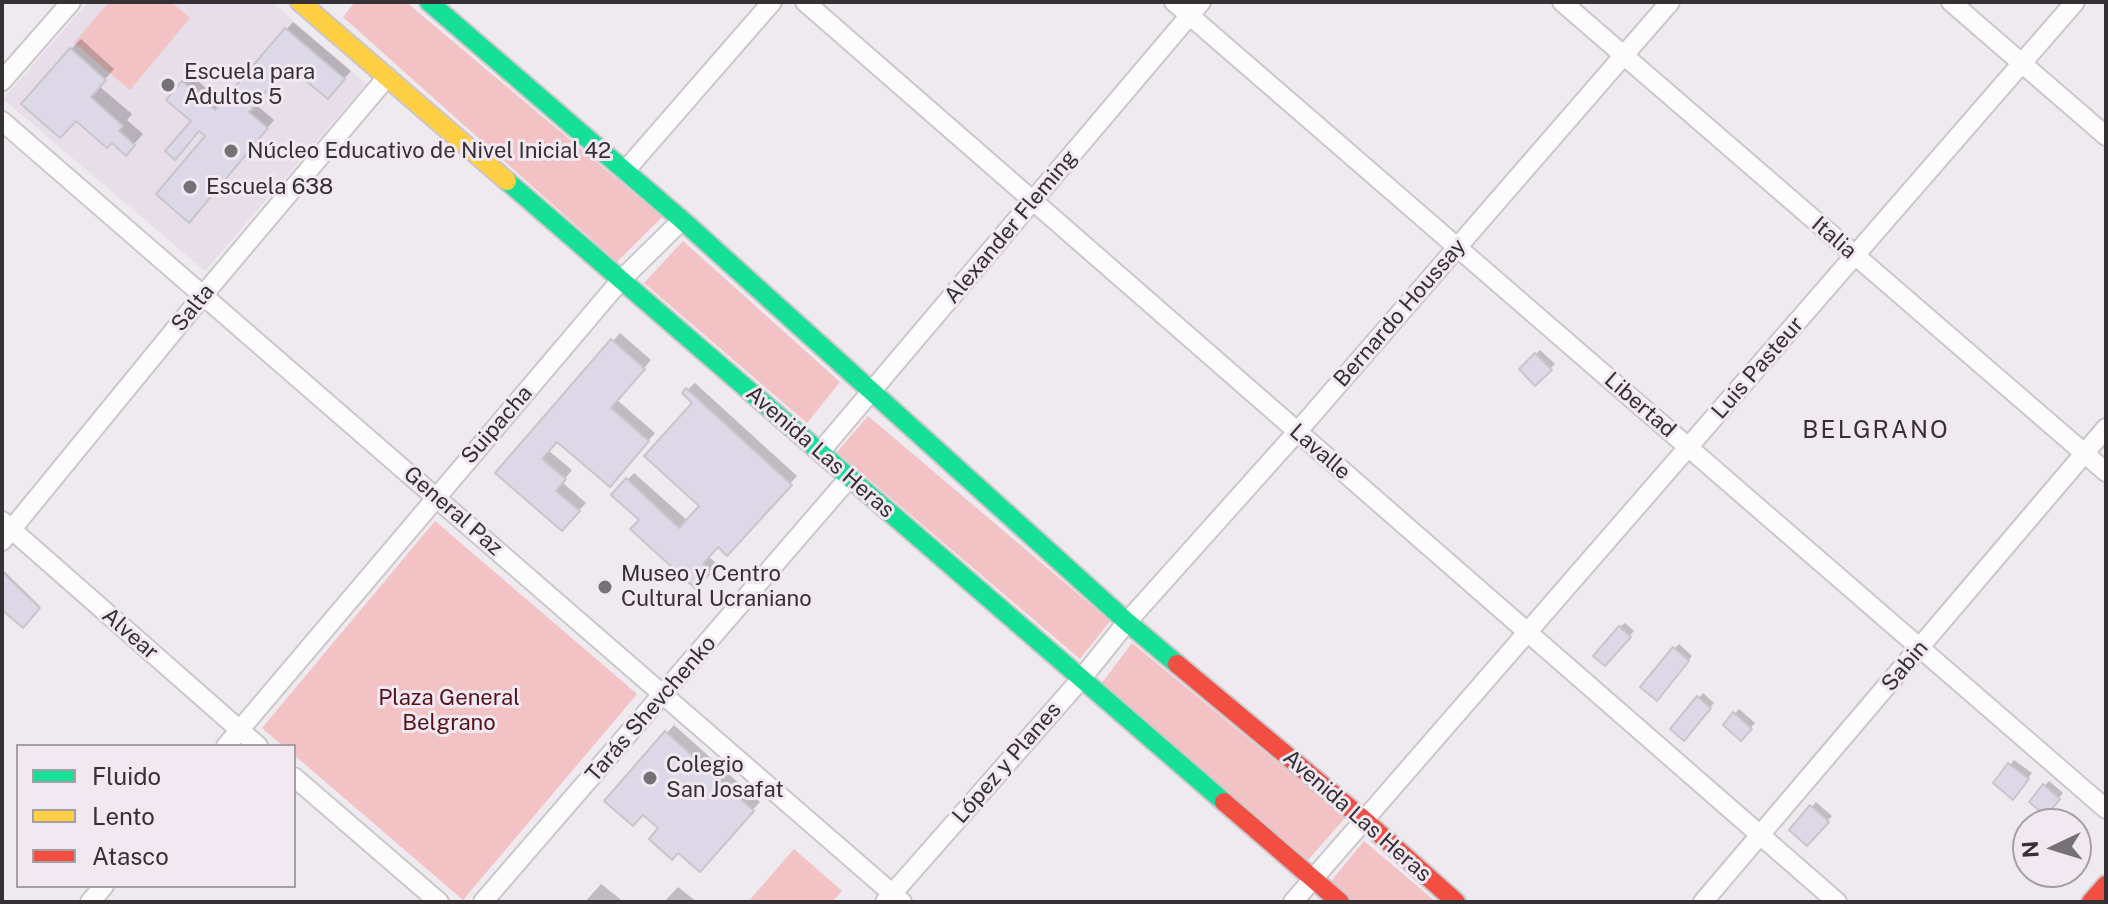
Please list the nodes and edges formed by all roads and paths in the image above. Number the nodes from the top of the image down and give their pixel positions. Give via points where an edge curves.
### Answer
1 (71, 2) edge
2 (300, 2) edge
3 (331, 2) edge
4 (429, 2) edge
5 (772, 2) edge
6 (805, 2) edge
7 (1174, 2) edge
8 (1562, 2) edge
9 (1670, 2) edge
10 (1951, 2) edge
11 (2075, 2) edge
12 (1195, 9) edge
13 (318, 17) junction
14 (1624, 55) junction
15 (2024, 64) junction
16 (387, 77) junction
17 (2, 81) edge
18 (2, 121) edge
19 (2106, 136) edge
20 (625, 171) junction
21 (1032, 201) junction
22 (682, 220) junction
23 (1457, 247) junction
24 (1856, 257) junction
25 (620, 281) junction
26 (204, 294) junction
27 (870, 391) junction
28 (2106, 428) edge
29 (1297, 432) junction
30 (1689, 448) junction
31 (820, 452) junction
32 (2084, 455) junction
33 (2106, 472) edge
34 (849, 478) junction
35 (436, 496) junction
36 (5, 531) edge
37 (1127, 622) junction
38 (1528, 634) junction
39 (1920, 648) junction
40 (1082, 678) junction
41 (664, 694) junction
42 (240, 731) junction
43 (228, 744) edge
44 (256, 744) edge
45 (296, 779) edge
46 (2106, 809) edge
47 (1364, 820) junction
48 (1760, 837) junction
49 (1314, 878) junction
50 (2106, 885) edge
51 (893, 899) edge
52 (439, 902) edge
53 (483, 902) edge
54 (1293, 902) edge
55 (1340, 902) edge
56 (1456, 902) edge
57 (1703, 902) edge
58 (1837, 902) edge
59 (2091, 902) edge

1 - 17 street
2 - 13 main road, Avenida Las Heras
3 - 13 street
4 - 20 main road, Avenida Las Heras
5 - 20 street
6 - 21 street, Lavalle
7 - 12 street, Libertad
8 - 14 street, Italia
9 - 14 street, Bernardo Houssay
10 - 15 street
11 - 15 street, Luis Pasteur
12 - 21 street, Alexander Fleming
12 - 23 street, Libertad
13 - 16 main road, Avenida Las Heras
14 - 23 street, Bernardo Houssay
14 - 24 street, Italia
15 - 19 street
15 - 24 street, Luis Pasteur
16 - 25 main road, Avenida Las Heras
16 - 26 street, Salta
18 - 26 street, General Paz
20 - 22 main road, Avenida Las Heras
21 - 27 street, Alexander Fleming
21 - 29 street, Lavalle
22 - 25 street, Suipacha
22 - 27 main road, Avenida Las Heras
23 - 29 street, Bernardo Houssay
23 - 30 street, Libertad
24 - 30 street, Luis Pasteur
24 - 32 street, Italia
25 - 31 main road, Avenida Las Heras
25 - 35 street, Suipacha
26 - 35 street, General Paz
26 - 36 street, Salta
27 - 31 street, Alexander Fleming
27 - 37 main road, Avenida Las Heras
28 - 32 street, Sabin
29 - 37 street, Bernardo Houssay
29 - 38 street, Lavalle
30 - 38 street, Luis Pasteur
30 - 39 street, Libertad
31 - 34 main road, Avenida Las Heras
32 - 33 street, Italia
32 - 39 street, Sabin
34 - 40 main road, Avenida Las Heras
34 - 41 street, Tarás Shevchenko
35 - 41 street, General Paz
35 - 42 street, Suipacha
36 - 42 street, Alvear
37 - 40 street, López y Planes
37 - 47 main road, Avenida Las Heras
38 - 47 street, Luis Pasteur
38 - 48 street, Lavalle
39 - 46 street, Libertad
39 - 48 street, Sabin
40 - 49 main road, Avenida Las Heras
40 - 51 street, López y Planes
41 - 51 street, General Paz
41 - 53 street, Tarás Shevchenko
42 - 43 street, Suipacha
42 - 44 street, Alvear
45 - 52 street
47 - 49 street, Luis Pasteur
47 - 56 main road, Avenida Las Heras
48 - 57 street, Sabin
48 - 58 street, Lavalle
49 - 54 street, Luis Pasteur
49 - 55 main road, Avenida Las Heras
50 - 59 main road

